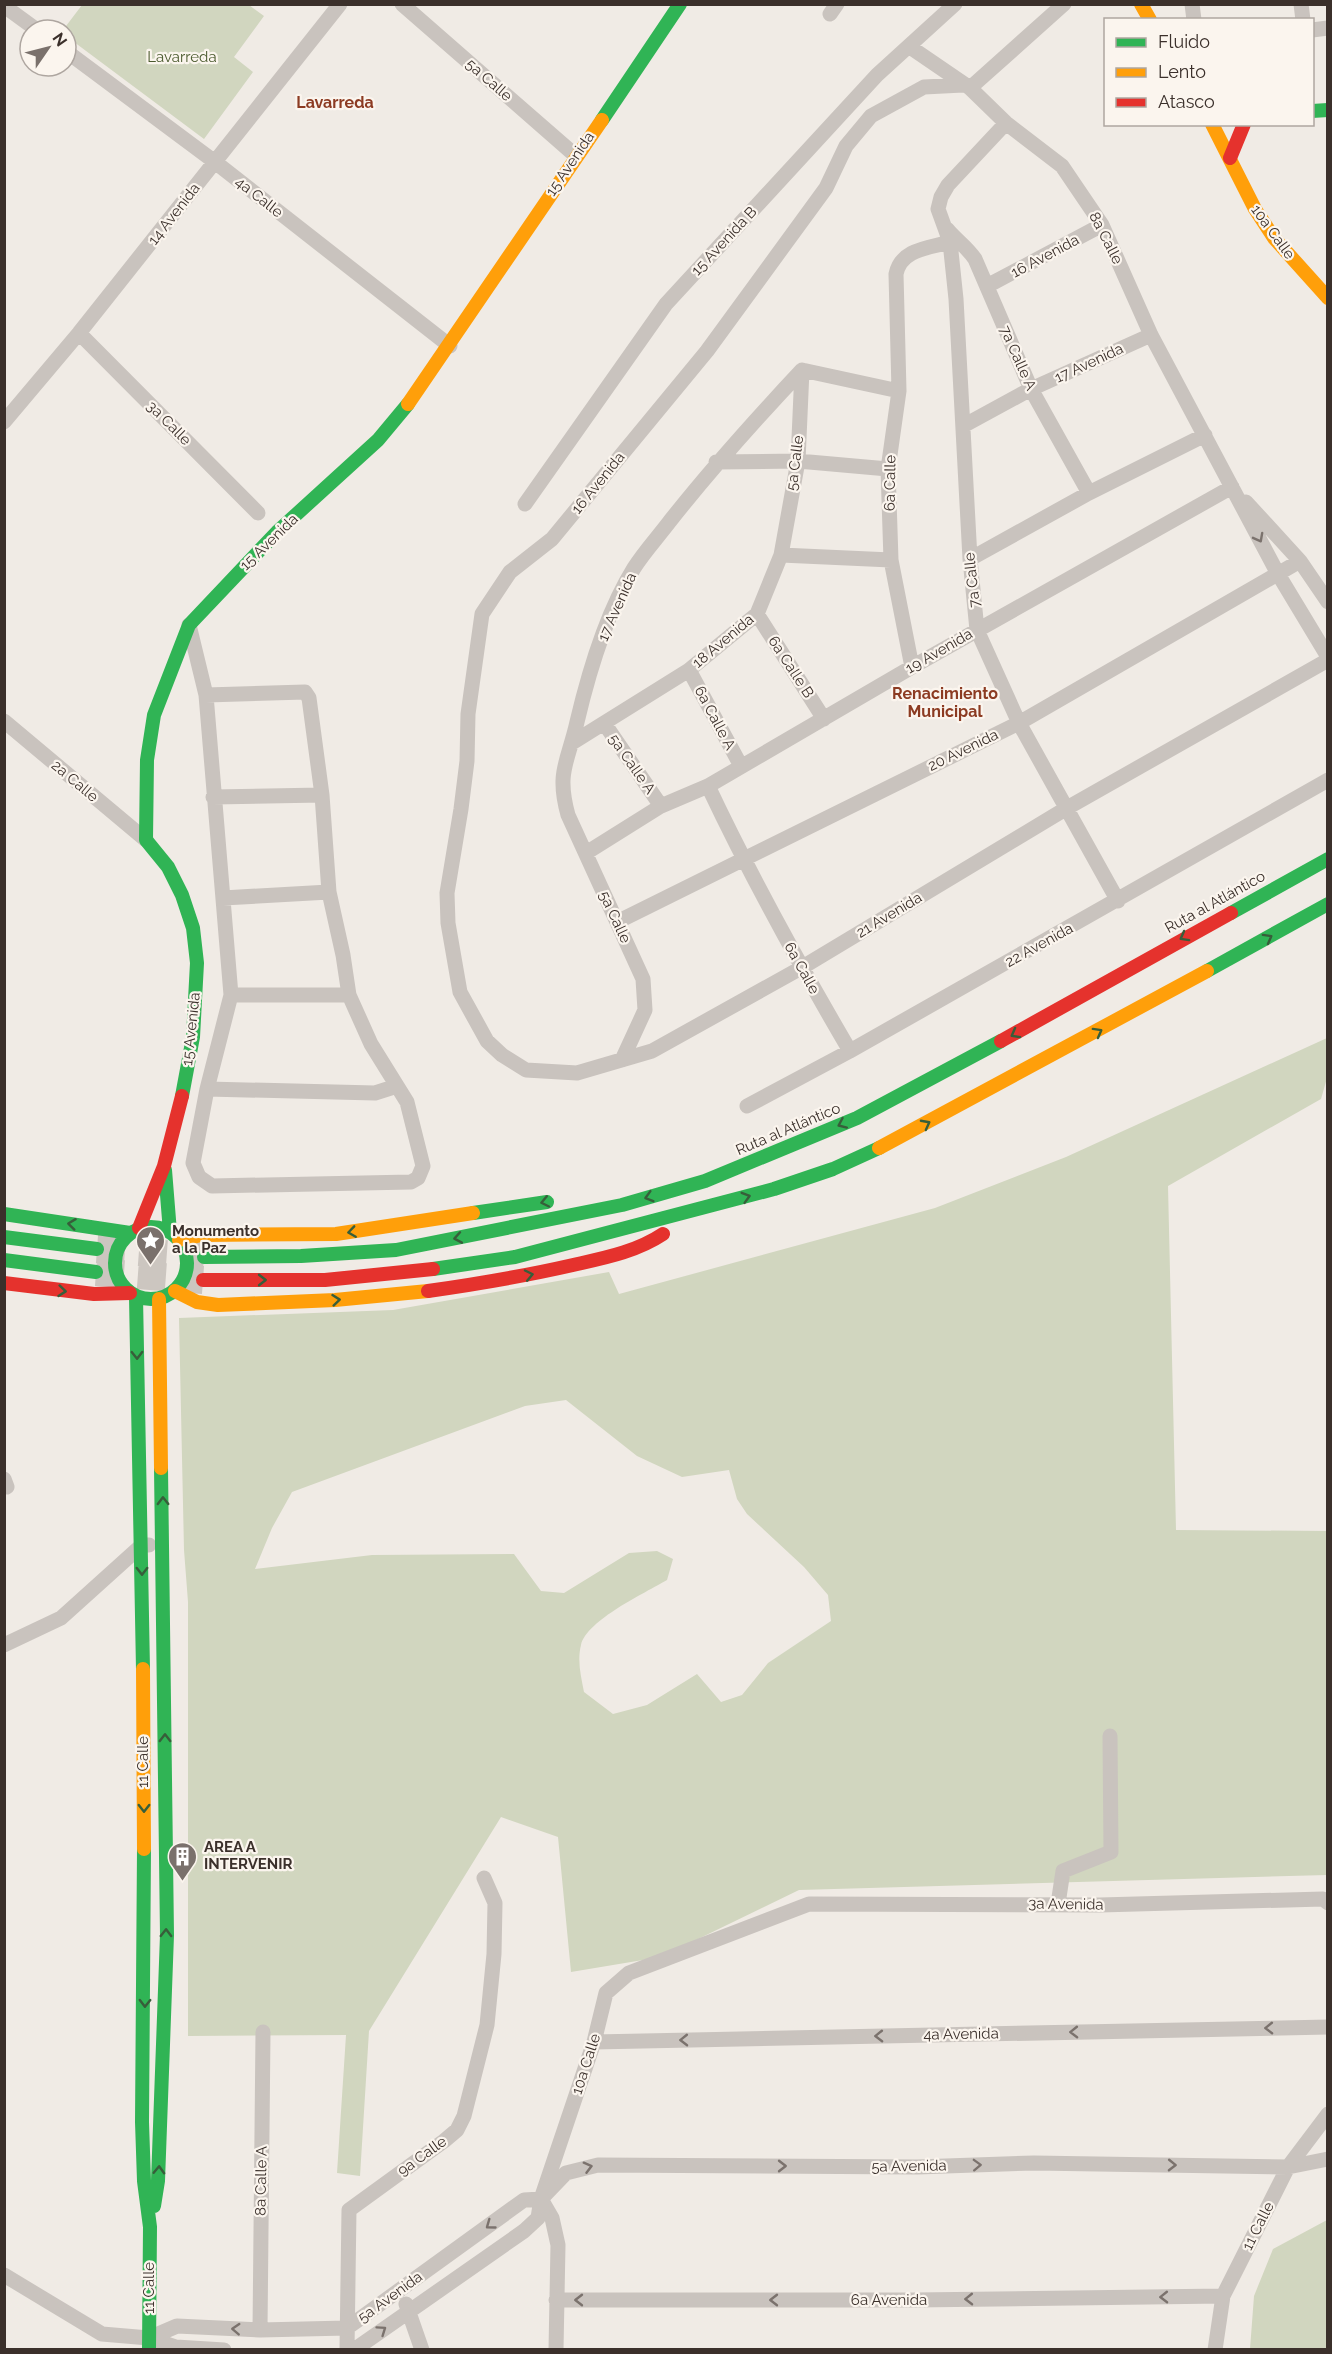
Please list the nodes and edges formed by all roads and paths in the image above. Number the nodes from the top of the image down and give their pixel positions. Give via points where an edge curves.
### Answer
1 (340, 4) edge
2 (402, 4) edge
3 (680, 4) edge
4 (955, 4) edge
5 (1064, 4) edge
6 (1141, 4) edge
7 (4, 6) edge
8 (20, 18) edge
9 (1149, 18) edge
10 (910, 47) junction
11 (78, 60) edge
12 (967, 87) junction
13 (1006, 123) junction
14 (1213, 126) edge
15 (1243, 126) edge
16 (576, 156) junction
17 (1230, 159) junction
18 (215, 162) junction
19 (1102, 225) junction
20 (945, 226) junction
21 (950, 242) junction
22 (987, 286) junction
23 (1328, 298) edge
24 (79, 333) junction
25 (1151, 335) junction
26 (450, 346) junction
27 (802, 370) junction
28 (1031, 389) junction
29 (899, 392) junction
30 (4, 422) edge
31 (963, 426) junction
32 (1204, 435) junction
33 (798, 461) junction
34 (717, 462) junction
35 (888, 470) junction
36 (1232, 487) junction
37 (1089, 493) junction
38 (525, 504) dead end
39 (258, 513) dead end
40 (781, 555) junction
41 (969, 559) junction
42 (891, 560) junction
43 (1300, 561) junction
44 (1278, 574) junction
45 (1328, 602) edge
46 (757, 614) junction
47 (189, 625) junction
48 (977, 630) junction
49 (1328, 658) edge
50 (912, 667) junction
51 (689, 670) junction
52 (206, 695) junction
53 (824, 719) junction
54 (4, 721) edge
55 (604, 723) junction
56 (1019, 723) junction
57 (572, 743) junction
58 (741, 766) junction
59 (561, 774) joint
60 (1328, 780) edge
61 (708, 786) junction
62 (322, 795) junction
63 (213, 797) junction
64 (661, 806) junction
65 (1067, 808) junction
66 (146, 840) junction
67 (586, 853) junction
68 (742, 858) junction
69 (1328, 859) edge
70 (329, 892) junction
71 (224, 898) junction
72 (1118, 901) junction
73 (1328, 904) edge
74 (617, 922) junction
75 (801, 968) junction
76 (460, 992) joint
77 (231, 995) junction
78 (349, 995) junction
79 (850, 1051) junction
80 (622, 1060) junction
81 (397, 1086) junction
82 (206, 1096) junction
83 (182, 1098) junction
84 (747, 1106) dead end
85 (164, 1166) junction
86 (674, 1175) dead end
87 (705, 1181) junction
88 (566, 1198) dead end
89 (689, 1213) junction
90 (4, 1214) edge
91 (134, 1231) junction
92 (175, 1236) junction
93 (4, 1237) edge
94 (97, 1249) tunnel mouth
95 (204, 1257) tunnel mouth
96 (4, 1260) edge
97 (96, 1272) tunnel mouth
98 (203, 1280) tunnel mouth
99 (4, 1282) edge
100 (175, 1291) junction
101 (133, 1295) junction
102 (159, 1299) junction
103 (164, 1544) junction
104 (142, 1545) junction
105 (4, 1645) edge
106 (1110, 1736) dead end
107 (484, 1878) dead end
108 (1325, 1901) edge
109 (809, 1904) joint
110 (1058, 1904) junction
111 (1328, 2027) edge
112 (263, 2032) dead end
113 (594, 2042) junction
114 (1328, 2114) edge
115 (1328, 2159) edge
116 (1288, 2167) junction
117 (541, 2199) junction
118 (150, 2227) junction
119 (4, 2275) edge
120 (398, 2291) junction
121 (1223, 2296) junction
122 (556, 2300) junction
123 (410, 2310) junction
124 (177, 2326) junction
125 (347, 2328) junction
126 (261, 2330) junction
127 (149, 2344) edge
128 (176, 2348) edge
129 (224, 2349) edge
130 (347, 2349) edge
131 (354, 2349) edge
132 (422, 2349) edge
133 (556, 2349) edge
134 (1215, 2349) edge

1 - 18 street, 14 Avenida
2 - 16 street, 5a Calle
3 - 16 main road, 15 Avenida
4 - 10 street, 15 Avenida B
5 - 12 street
6 - 9 main road
7 - 8 street
10 - 12 street, 8a Calle
10 - 38 street, 15 Avenida B via 877,75 666,304
11 - 18 street, 4a Calle
12 - 13 street, 8a Calle
12 - 76 street, 16 Avenida via 924,87 871,116 846,146 826,188 706,351 552,539 510,572 482,614 468,714 461,809 447,893
13 - 19 street, 8a Calle via 1062,166
13 - 20 street via 941,196 938,209
14 - 17 main road, 10a Calle
15 - 17 main road
16 - 26 main road, 15 Avenida
17 - 23 main road, 10a Calle via 1274,238
18 - 24 street, 14 Avenida
18 - 26 street, 4a Calle
19 - 22 street, 16 Avenida
19 - 25 street, 8a Calle
20 - 21 street, 7a Calle
20 - 22 street, 7a Calle A via 966,246
21 - 29 street, 6a Calle via 908,254 899,262
21 - 31 street, 7a Calle
22 - 28 street, 7a Calle A
24 - 30 street, 14 Avenida
24 - 39 street, 3a Calle
25 - 28 street, 17 Avenida
25 - 32 street, 8a Calle
26 - 47 main road, 15 Avenida via 378,440 277,532
27 - 29 street
27 - 33 street, 5a Calle
27 - 34 street, 17 Avenida
28 - 31 street, 17 Avenida
28 - 37 street, 7a Calle A
29 - 35 street, 6a Calle
31 - 41 street, 7a Calle
32 - 36 street, 8a Calle
32 - 37 street
33 - 34 street
33 - 35 street
33 - 40 street, 5a Calle
34 - 57 street, 17 Avenida via 633,568 586,684
35 - 42 street, 6a Calle
36 - 43 street, 8a Calle
36 -> 44 street, 8a Calle
36 - 48 street, 19 Avenida
37 - 41 street
40 - 42 street
40 - 46 street, 18 Avenida
41 - 48 street, 7a Calle
42 - 50 street, 6a Calle
43 - 44 street, 20 Avenida
43 - 45 street, 8a Calle
44 - 49 street, 8a Calle
44 - 56 street, 20 Avenida
46 - 51 street, 18 Avenida
46 - 53 street, 6a Calle B
47 - 52 street
47 - 66 main road, 15 Avenida via 154,715 147,760
48 - 50 street, 19 Avenida
48 - 56 street, 7a Calle
49 - 65 street, 21 Avenida
50 - 53 street, 19 Avenida
51 - 55 street, 18 Avenida
51 - 58 street, 6a Calle A
52 - 62 street via 308,694
52 - 63 street
53 - 58 street, 19 Avenida
54 - 66 street, 2a Calle
55 - 57 street, 5a Calle A
55 - 64 street, 5a Calle A
56 - 65 street, 7a Calle
56 - 68 street, 20 Avenida
57 - 59 street, 17 Avenida
58 - 61 street, 19 Avenida
59 - 67 street, 5a Calle via 568,814
60 - 72 street, 22 Avenida
61 - 64 street, 19 Avenida
61 - 68 street, 6a Calle
62 - 63 street
62 - 70 street
63 - 71 street
64 - 67 street, 19 Avenida
65 - 72 street, 7a Calle
65 - 75 street, 21 Avenida
66 - 83 main road, 15 Avenida via 168,867 193,928 197,963 193,1037
67 - 74 street, 5a Calle
68 - 74 street, 20 Avenida
68 - 75 street, 6a Calle
69 -> 87 main road, Ruta al Atlántico via 856,1118
70 - 71 street
70 - 78 street
71 - 77 street
72 - 79 street, 22 Avenida
89 -> 73 main road via 832,1169 894,1141
74 - 80 street, 5a Calle via 643,979 645,1010
75 - 79 street, 6a Calle
75 - 80 street, 21 Avenida via 652,1051
76 - 80 street, 21 Avenida via 486,1041 526,1070 577,1073
77 - 78 street
77 - 82 street
78 - 81 street via 370,1044
79 - 84 street, 22 Avenida
81 - 82 street via 375,1093
81 - 82 street via 407,1102 423,1166 418,1178 403,1184 212,1186 200,1177 193,1163
82 - 83 street
83 - 85 main road, 15 Avenida
85 - 91 main road, 15 Avenida
85 - 92 main road, 15 Avenida
86 - 87 main road
87 -> 95 main road, Ruta al Atlántico via 578,1215 396,1250
88 -> 92 main road via 336,1234
98 -> 89 main road via 325,1280 409,1273 515,1257
100 -> 89 main road via 200,1303 316,1302 507,1279 611,1256 655,1240
91 -> 90 main road
91 - 92 main road via 150,1227
91 - 101 main road via 116,1252 114,1263 116,1275
92 - 100 main road via 188,1261 182,1283
93 - 94 main road
96 - 97 main road
99 -> 101 main road
100 - 102 main road
101 - 102 main road
101 -> 104 main road, 11 Calle
103 -> 102 main road, 11 Calle
103 - 104 street
118 -> 103 main road, 11 Calle via 158,2181 167,1935
104 - 105 street via 61,1618
104 -> 118 main road, 11 Calle via 142,2122
106 - 110 street via 1111,1852 1063,1871
107 - 125 street, 9a Calle via 495,1903 494,1954 487,2025 464,2115 457,2130 444,2141 349,2210
108 - 110 street, 3a Avenida
109 - 110 street, 3a Avenida
109 - 113 street, 10a Calle via 629,1974 606,1993
111 -> 113 street, 4a Avenida
112 - 126 street, 8a Calle A
113 - 117 street, 10a Calle
114 - 116 street, 11 Calle
115 - 116 street, 5a Avenida
117 -> 116 street, 5a Avenida via 566,2173 598,2165 917,2167 1034,2163
116 - 121 street, 11 Calle
117 -> 120 street, 5a Avenida via 524,2200
117 - 122 street via 552,2218 558,2245
117 - 123 street, 5a Avenida via 538,2218 524,2231
118 - 127 main road, 11 Calle
119 - 127 street, 5a Avenida via 102,2334
120 - 123 street
120 - 125 street, 5a Avenida
121 -> 122 street, 6a Avenida
121 - 134 street, 11 Calle
122 - 133 street
131 -> 123 street, 5a Avenida
123 - 132 street
126 -> 124 street, 5a Avenida
124 - 127 street, 5a Avenida
124 - 128 street
125 - 126 street, 5a Avenida
125 - 130 street, 9a Calle
127 - 128 street, 5a Avenida
128 - 129 street, 5a Avenida

